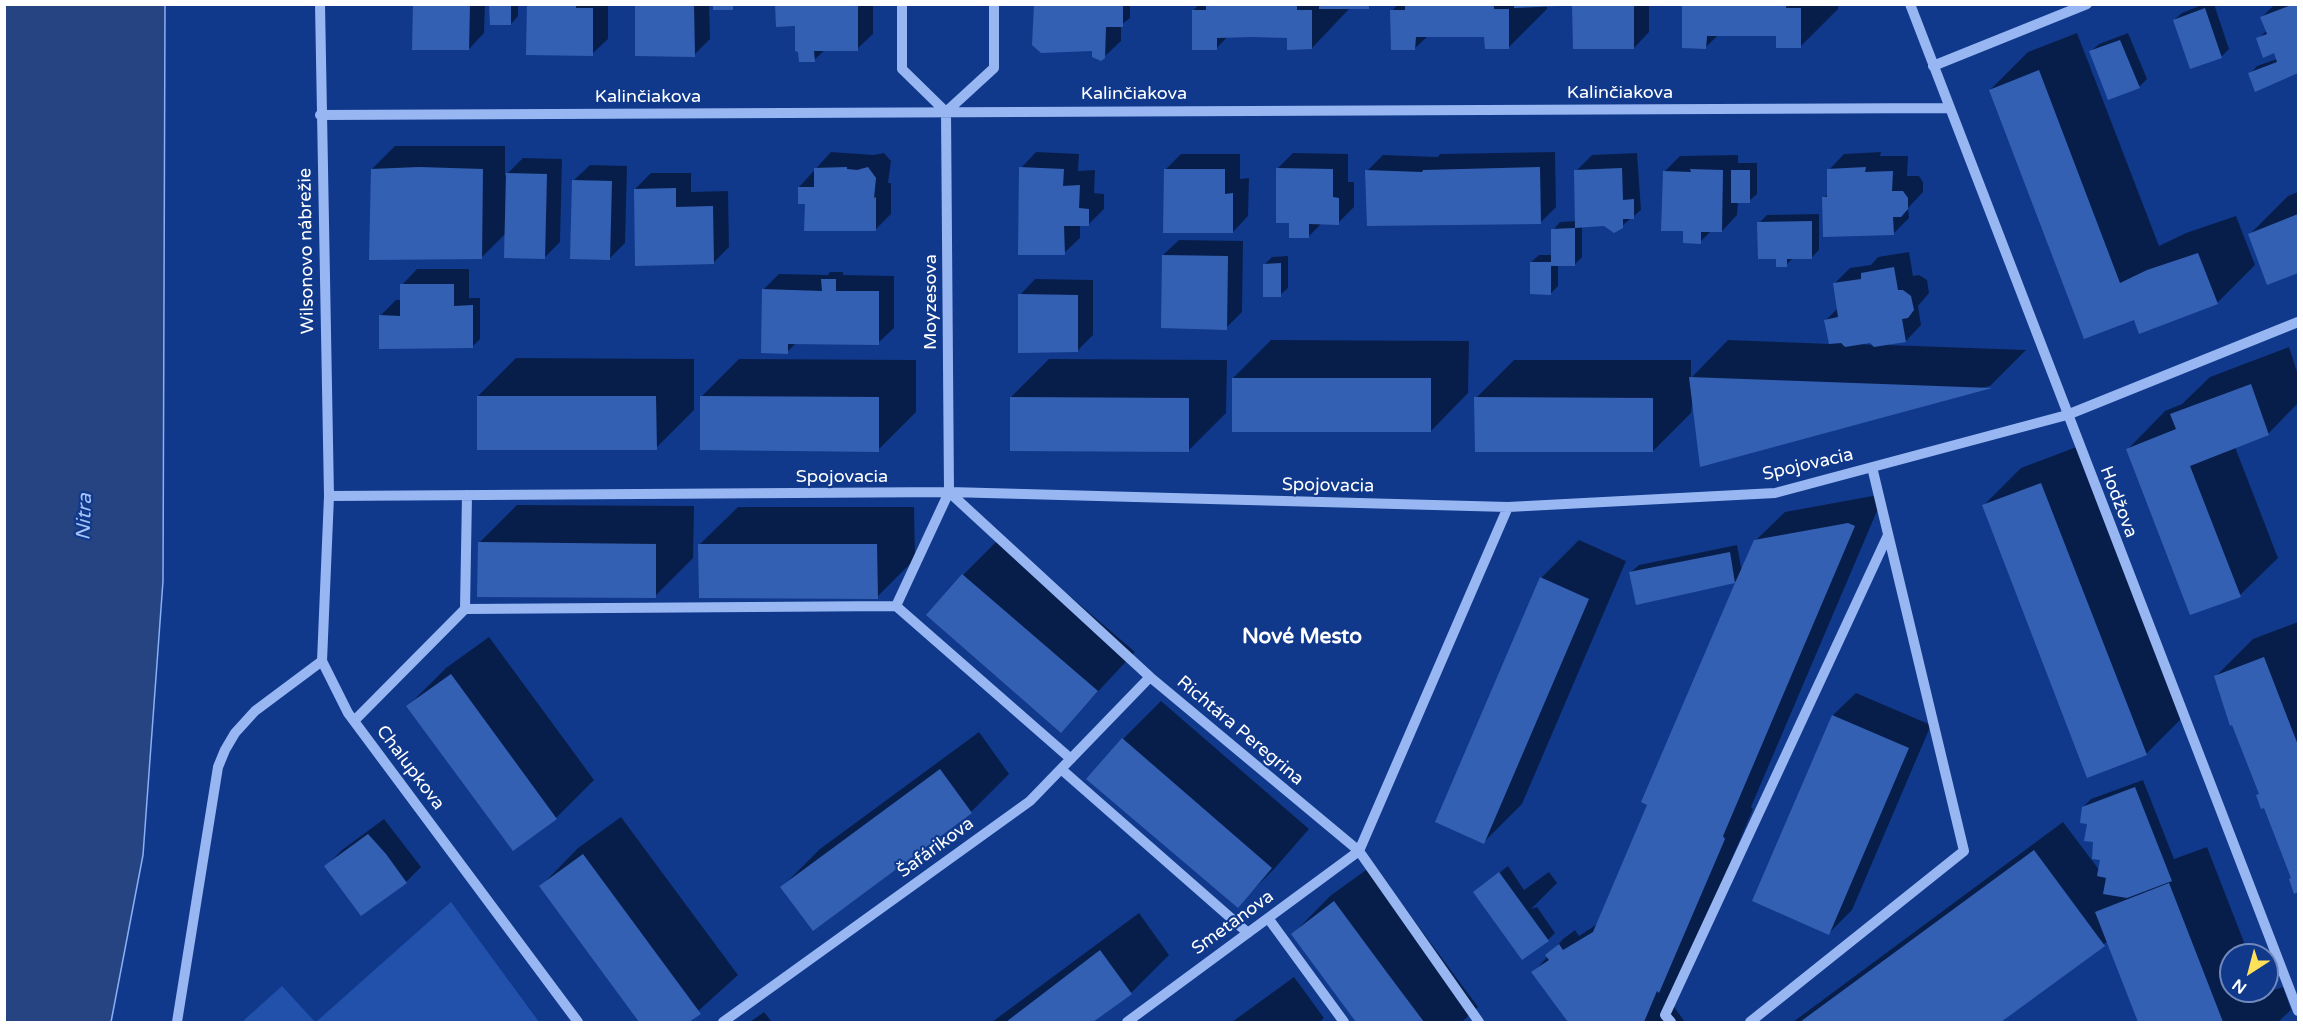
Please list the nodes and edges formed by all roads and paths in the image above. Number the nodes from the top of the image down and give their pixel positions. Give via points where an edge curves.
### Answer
1 (320, 4) edge
2 (902, 4) edge
3 (994, 4) edge
4 (1910, 4) edge
5 (2087, 4) edge
6 (1933, 66) junction
7 (1949, 108) junction
8 (946, 112) junction
9 (320, 115) junction
10 (2298, 322) edge
11 (2067, 415) junction
12 (1872, 467) junction
13 (949, 492) junction
14 (467, 495) junction
15 (329, 496) junction
16 (1508, 507) junction
17 (1888, 535) junction
18 (896, 606) junction
19 (465, 609) junction
20 (322, 661) junction
21 (1150, 677) junction
22 (354, 721) junction
23 (1071, 759) junction
24 (1061, 769) junction
25 (1359, 851) junction
26 (1268, 918) junction
27 (1248, 933) junction
28 (2298, 1011) edge
29 (177, 1023) edge
30 (578, 1023) edge
31 (723, 1023) edge
32 (1127, 1023) edge
33 (1344, 1023) edge
34 (1479, 1023) edge
35 (1671, 1023) edge
36 (1750, 1023) edge

1 - 9 street, Wilsonovo nábrežie
2 - 8 street via 902,69
3 - 8 street via 994,69
4 - 6 street, Hodžova
5 - 6 street
6 - 7 street, Hodžova
7 - 8 street, Kalinčiakova
7 - 11 street, Hodžova
8 - 9 street, Kalinčiakova
8 - 13 street, Moyzesova
9 - 15 street, Wilsonovo nábrežie
10 - 11 street, Spojovacia
11 - 12 street, Spojovacia
11 - 28 street, Hodžova
12 - 16 street, Spojovacia via 1775,493
12 - 17 street
13 - 14 street, Spojovacia
13 - 16 street, Spojovacia
13 - 18 street
13 - 21 street, Richtára Peregrina
14 - 15 street, Spojovacia
14 - 19 street
15 - 20 street
16 - 25 street
17 - 35 street via 1665,1014
17 - 36 street via 1964,851
18 - 19 street
18 - 23 street
19 - 22 street
20 - 22 street, Chalupkova
20 - 29 street via 255,711 235,733 221,759
21 - 23 street, Šafárikova
21 - 25 street, Richtára Peregrina
22 - 30 street, Chalupkova
23 - 24 street, Šafárikova
24 - 27 street
24 - 31 street, Šafárikova via 1030,801
25 - 26 street, Smetanova
25 - 34 street, Richtára Peregrina
26 - 27 street, Smetanova
26 - 33 street
27 - 32 street, Smetanova

